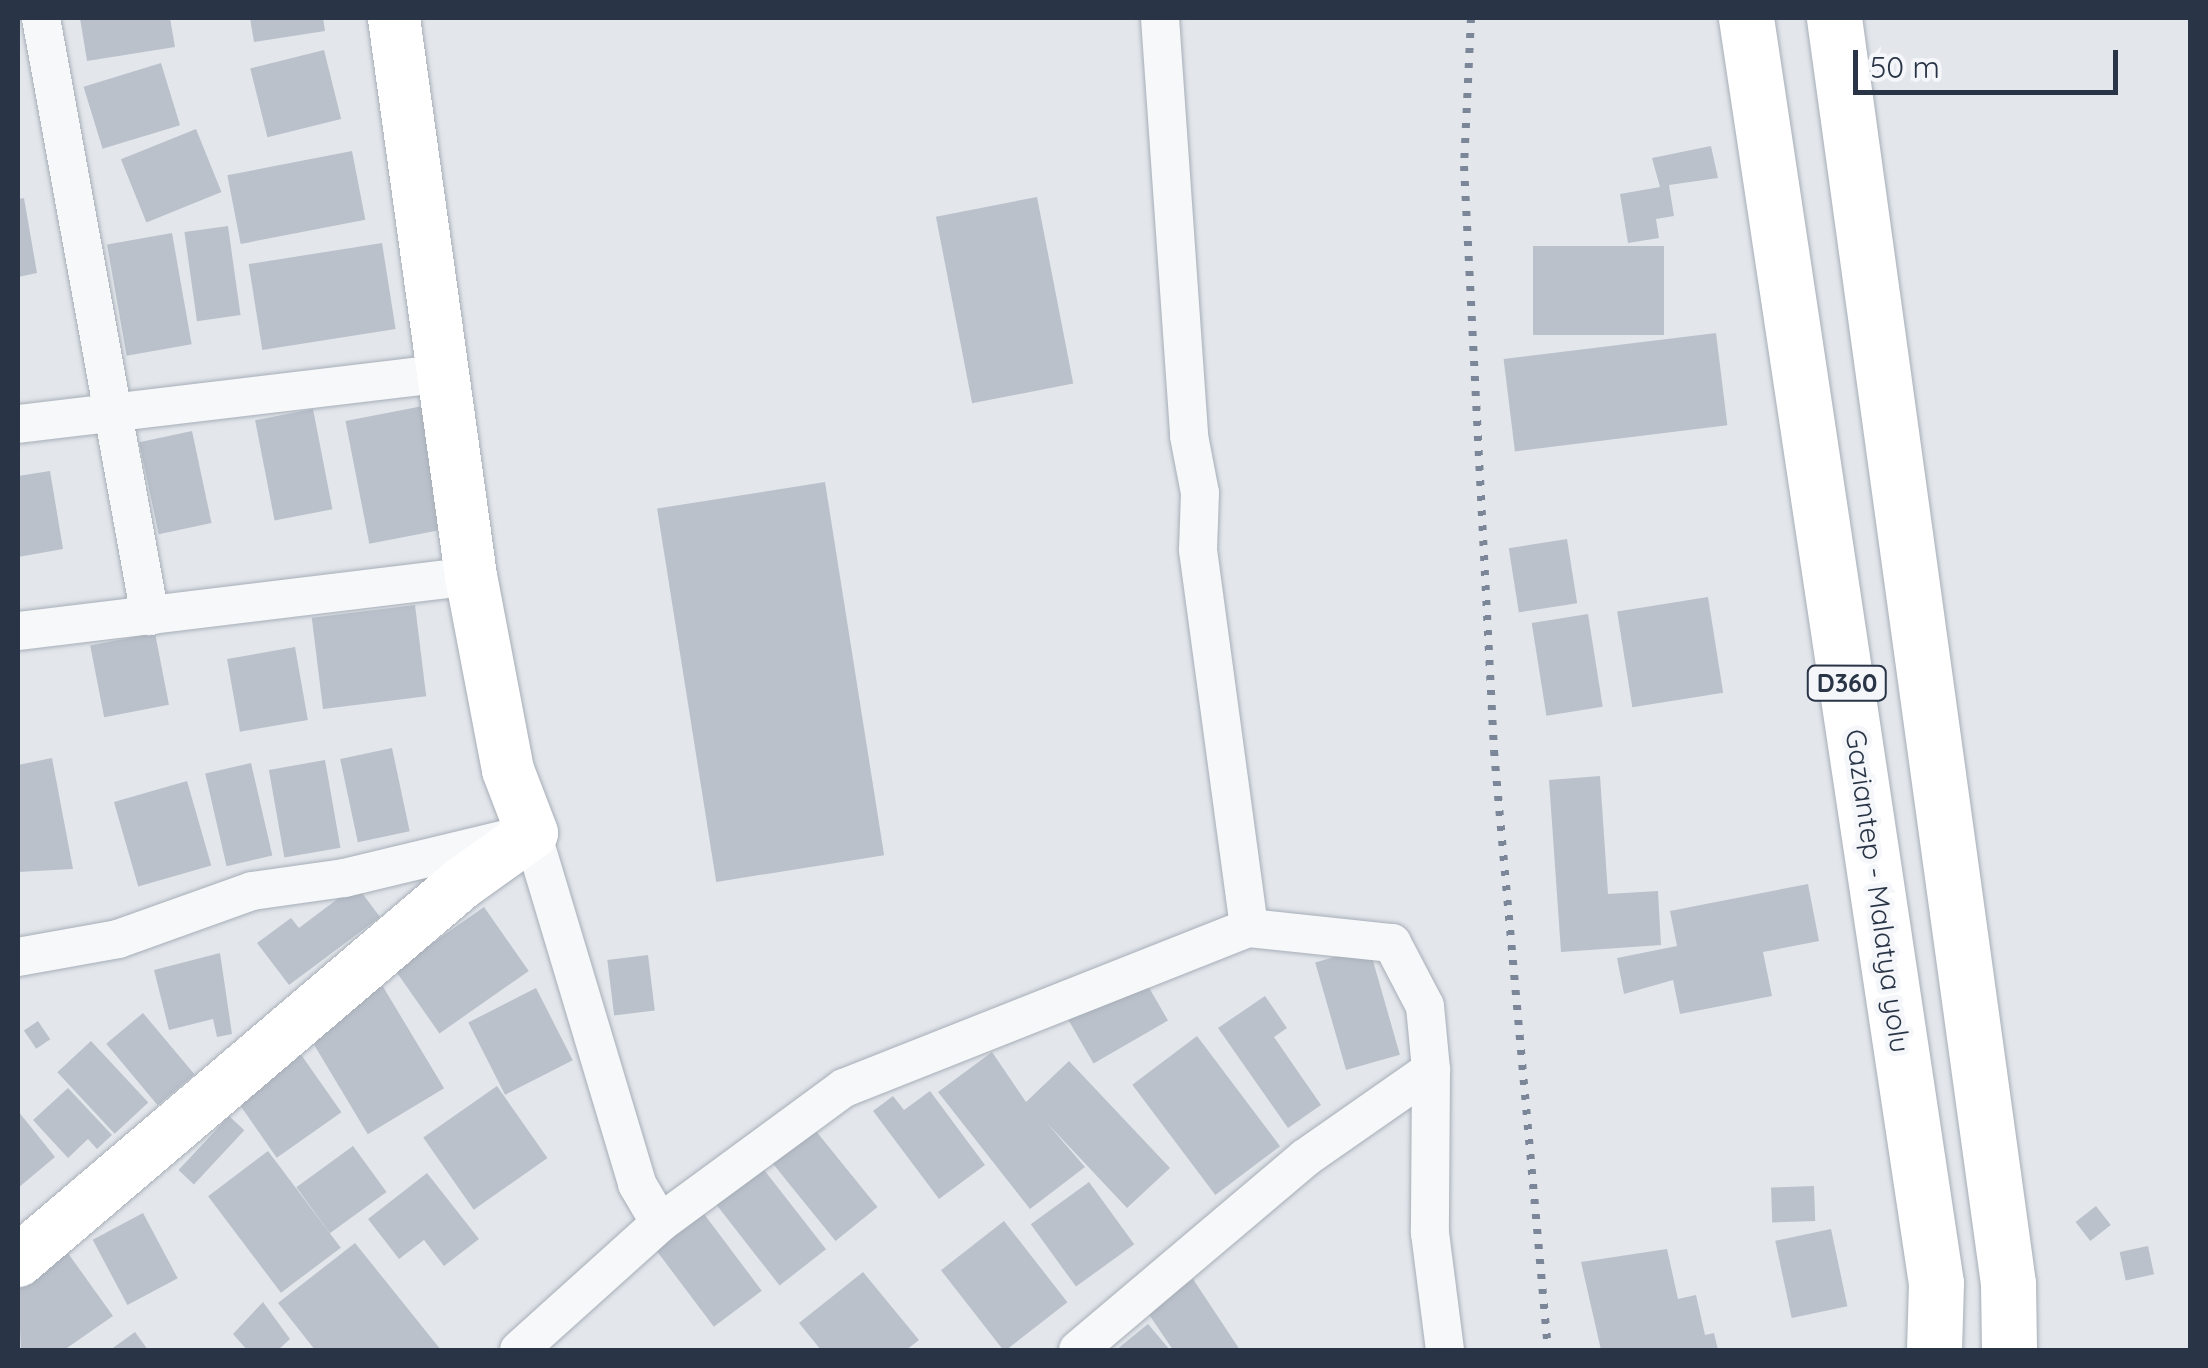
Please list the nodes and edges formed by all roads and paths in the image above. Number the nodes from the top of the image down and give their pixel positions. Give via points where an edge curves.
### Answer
1 (41, 18) edge
2 (394, 18) edge
3 (1160, 18) edge
4 (1746, 18) edge
5 (1834, 18) edge
6 (445, 373) junction
7 (115, 413) junction
8 (18, 424) edge
9 (471, 576) junction
10 (150, 616) junction
11 (18, 631) edge
12 (532, 832) junction
13 (1249, 928) junction
14 (18, 956) edge
15 (1431, 1070) junction
16 (660, 1223) junction
17 (18, 1261) edge
18 (520, 1350) edge
19 (1078, 1350) edge
20 (1445, 1350) edge
21 (1934, 1350) edge
22 (2009, 1350) edge

1 - 7 street
2 - 6 street
3 - 13 street via 1189,436 1200,493 1198,550
4 - 21 highway, Gaziantep - Malatya yolu / D360 via 1933,1263
5 - 22 highway, D360 via 2008,1284
6 - 7 street
6 - 9 street
7 - 8 street
7 - 10 street
9 - 10 street
9 - 12 street via 508,770
10 - 11 street
12 - 14 street via 344,878 252,891 118,939
12 - 16 street via 637,1184
12 - 17 street
13 - 15 street via 1392,943 1425,1006
13 - 16 street via 844,1088
15 - 19 street via 1305,1158
15 - 20 street via 1430,1233
16 - 18 street

